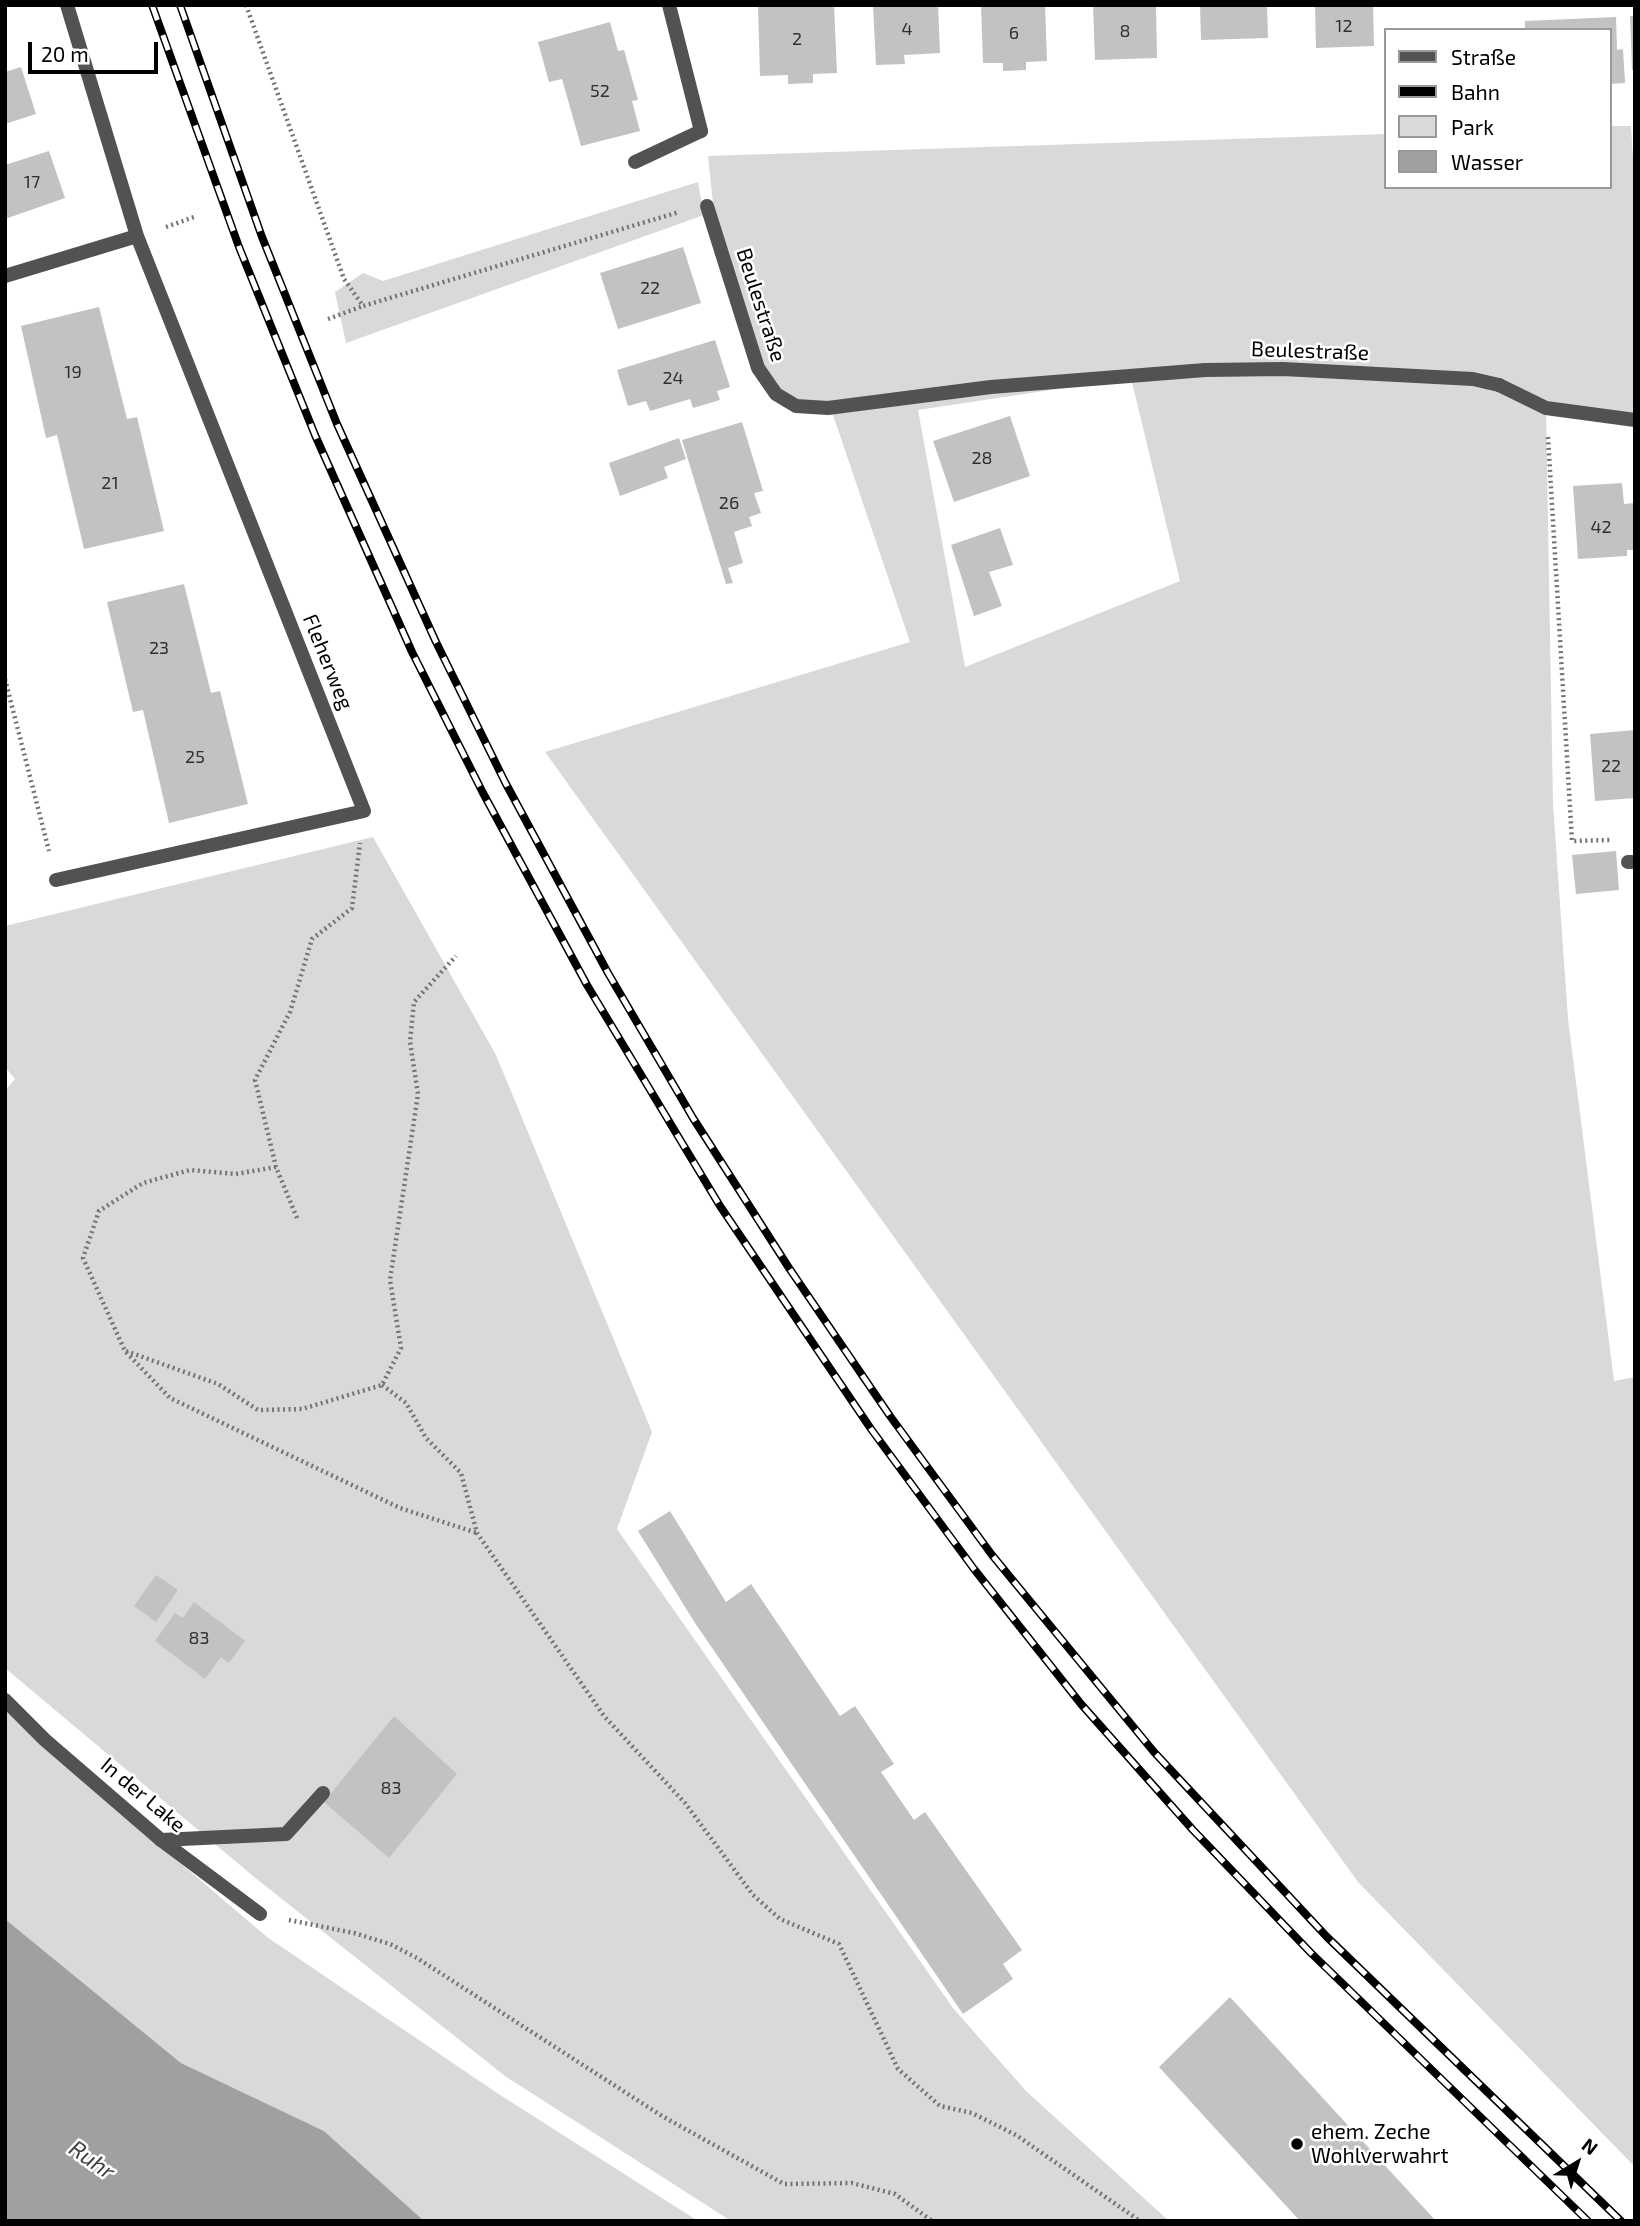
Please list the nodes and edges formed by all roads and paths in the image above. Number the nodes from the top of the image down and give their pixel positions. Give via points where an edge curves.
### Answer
1 (67, 5) edge
2 (246, 5) edge
3 (669, 5) edge
4 (635, 162) dead end
5 (707, 206) joint
6 (194, 217) dead end
7 (171, 225) dead end
8 (137, 236) junction
9 (5, 276) edge
10 (362, 306) junction
11 (328, 319) dead end
12 (1546, 408) junction
13 (1635, 421) edge
14 (5, 679) edge
15 (364, 811) junction
16 (1631, 862) edge
17 (56, 880) joint
18 (456, 956) dead end
19 (276, 1167) junction
20 (297, 1218) dead end
21 (125, 1350) junction
22 (382, 1385) junction
23 (477, 1533) junction
24 (5, 1700) edge
25 (323, 1793) dead end
26 (161, 1840) junction
27 (260, 1914) joint
28 (932, 2221) edge
29 (1140, 2221) edge

1 - 8 street, Fleherweg
2 - 10 path via 344,279
3 - 4 street via 701,131
5 - 10 path via 659,216
5 - 12 street, Beulestraße via 758,368 776,394 796,406 828,408 1004,386 1205,370 1283,369 1473,379 1499,385
6 - 7 path
8 - 9 street
8 - 15 street, Fleherweg
10 - 11 path
12 - 13 street, Beulestraße
12 - 16 path via 1572,841 1625,839
14 - 17 path
15 - 17 street
15 - 19 path via 352,908 312,939 290,1012 255,1080
18 - 22 path via 415,1002 410,1042 418,1094 390,1280 401,1348
19 - 20 path
19 - 21 path via 236,1174 190,1170 143,1183 99,1211 83,1258
21 - 22 path via 218,1384 258,1410 302,1409
21 - 23 path via 170,1398 400,1508
22 - 23 path via 406,1403 426,1438 461,1473
23 - 29 path via 604,1716 685,1803 752,1895 780,1919 839,1944 898,2069 940,2106 972,2113 1016,2135
24 - 26 street, In der Lake
25 - 26 street via 286,1835
26 - 27 street, In der Lake
27 - 28 path via 354,1933 399,1948 663,2116 784,2184 852,2183 895,2194

